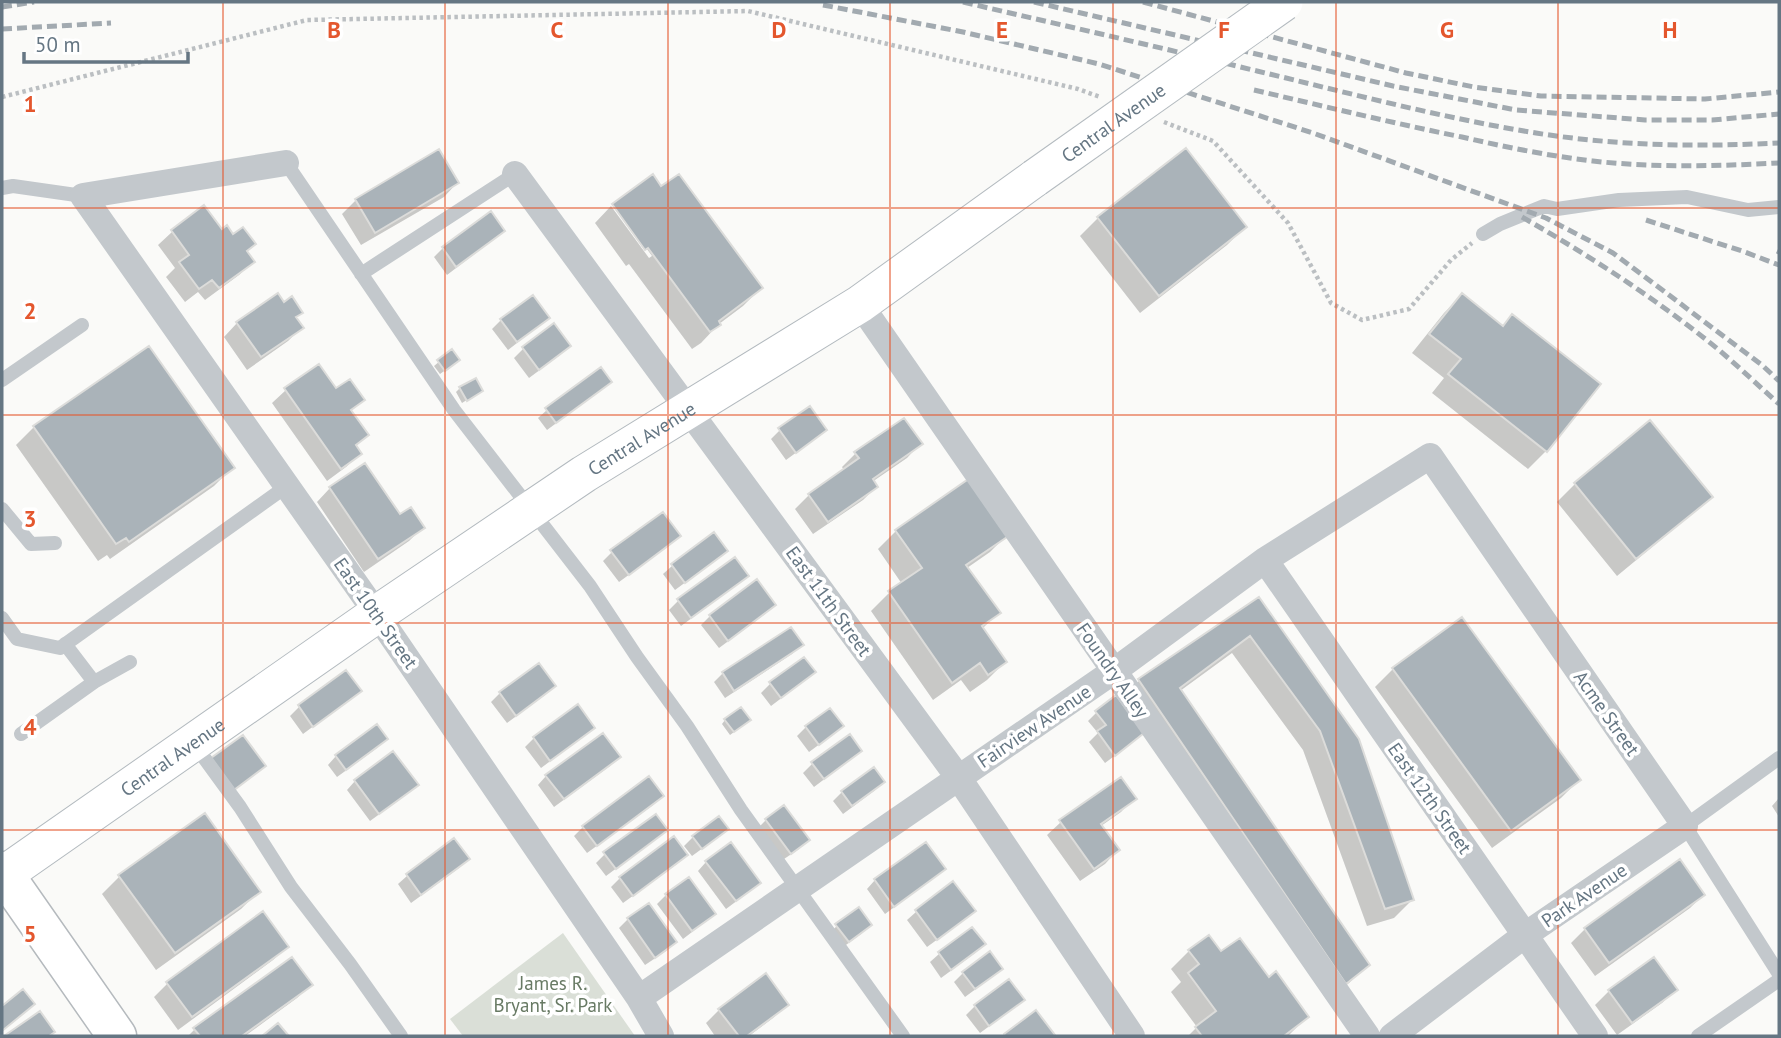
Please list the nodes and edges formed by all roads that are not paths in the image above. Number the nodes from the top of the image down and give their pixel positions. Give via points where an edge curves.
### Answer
1 (1284, 2) edge
2 (286, 163) joint
3 (515, 174) joint
4 (2, 188) edge
5 (83, 196) junction
6 (1779, 207) edge
7 (1483, 234) road end
8 (361, 274) junction
9 (860, 304) junction
10 (82, 325) dead end
11 (2, 380) edge
12 (690, 411) junction
13 (1430, 456) joint
14 (287, 486) junction
15 (2, 509) edge
16 (532, 510) junction
17 (55, 543) dead end
18 (1265, 560) junction
19 (377, 614) junction
20 (2, 618) edge
21 (65, 644) junction
22 (130, 662) dead end
23 (1114, 671) junction
24 (94, 682) junction
25 (21, 734) dead end
26 (193, 743) junction
27 (1779, 758) edge
28 (958, 778) junction
29 (1685, 826) junction
30 (3, 874) edge
31 (798, 888) junction
32 (1525, 935) junction
33 (1779, 974) edge
34 (1779, 980) edge
35 (639, 998) junction
36 (117, 1036) edge
37 (401, 1036) edge
38 (661, 1036) edge
39 (903, 1036) edge
40 (1132, 1036) edge
41 (1367, 1036) edge
42 (1392, 1036) edge
43 (1595, 1036) edge
44 (1698, 1036) edge

1 - 9 main road, Central Avenue, bridge
2 - 5 street
2 - 8 lane
3 - 8 lane
3 - 12 street, East 11th Street
4 - 5 lane
5 - 14 street, East 10th Street
6 - 7 lane via 1748,210 1687,197 1557,209 1544,206
8 - 16 lane via 454,410
9 - 12 main road, Central Avenue
9 - 23 street, Foundry Alley
10 - 11 lane
12 - 16 main road, Central Avenue
12 - 28 street, East 11th Street
13 - 18 street, Fairview Avenue
13 - 29 street, Acme Street
14 - 19 street, East 10th Street
14 - 21 lane
15 - 17 lane via 31,544
16 - 19 main road, Central Avenue
16 - 31 lane via 590,586
18 - 23 street, Fairview Avenue
18 - 32 street, East 12th Street
19 - 26 main road, Central Avenue
19 - 35 street, East 10th Street
20 - 21 lane via 17,639 60,648
21 - 24 lane
22 - 24 lane
23 - 28 street, Fairview Avenue
23 - 41 street, Foundry Alley
24 - 25 lane
26 - 30 main road, Central Avenue
26 - 37 lane
27 - 29 lane, Park Avenue
28 - 31 street, Fairview Avenue
28 - 40 street, East 11th Street
29 - 32 street, Park Avenue
29 - 33 lane, Acme Street
30 - 36 main road
31 - 35 street, Fairview Avenue
31 - 39 lane
32 - 42 street, Park Avenue
32 - 43 street, East 12th Street
34 - 44 lane
35 - 38 street, East 10th Street

